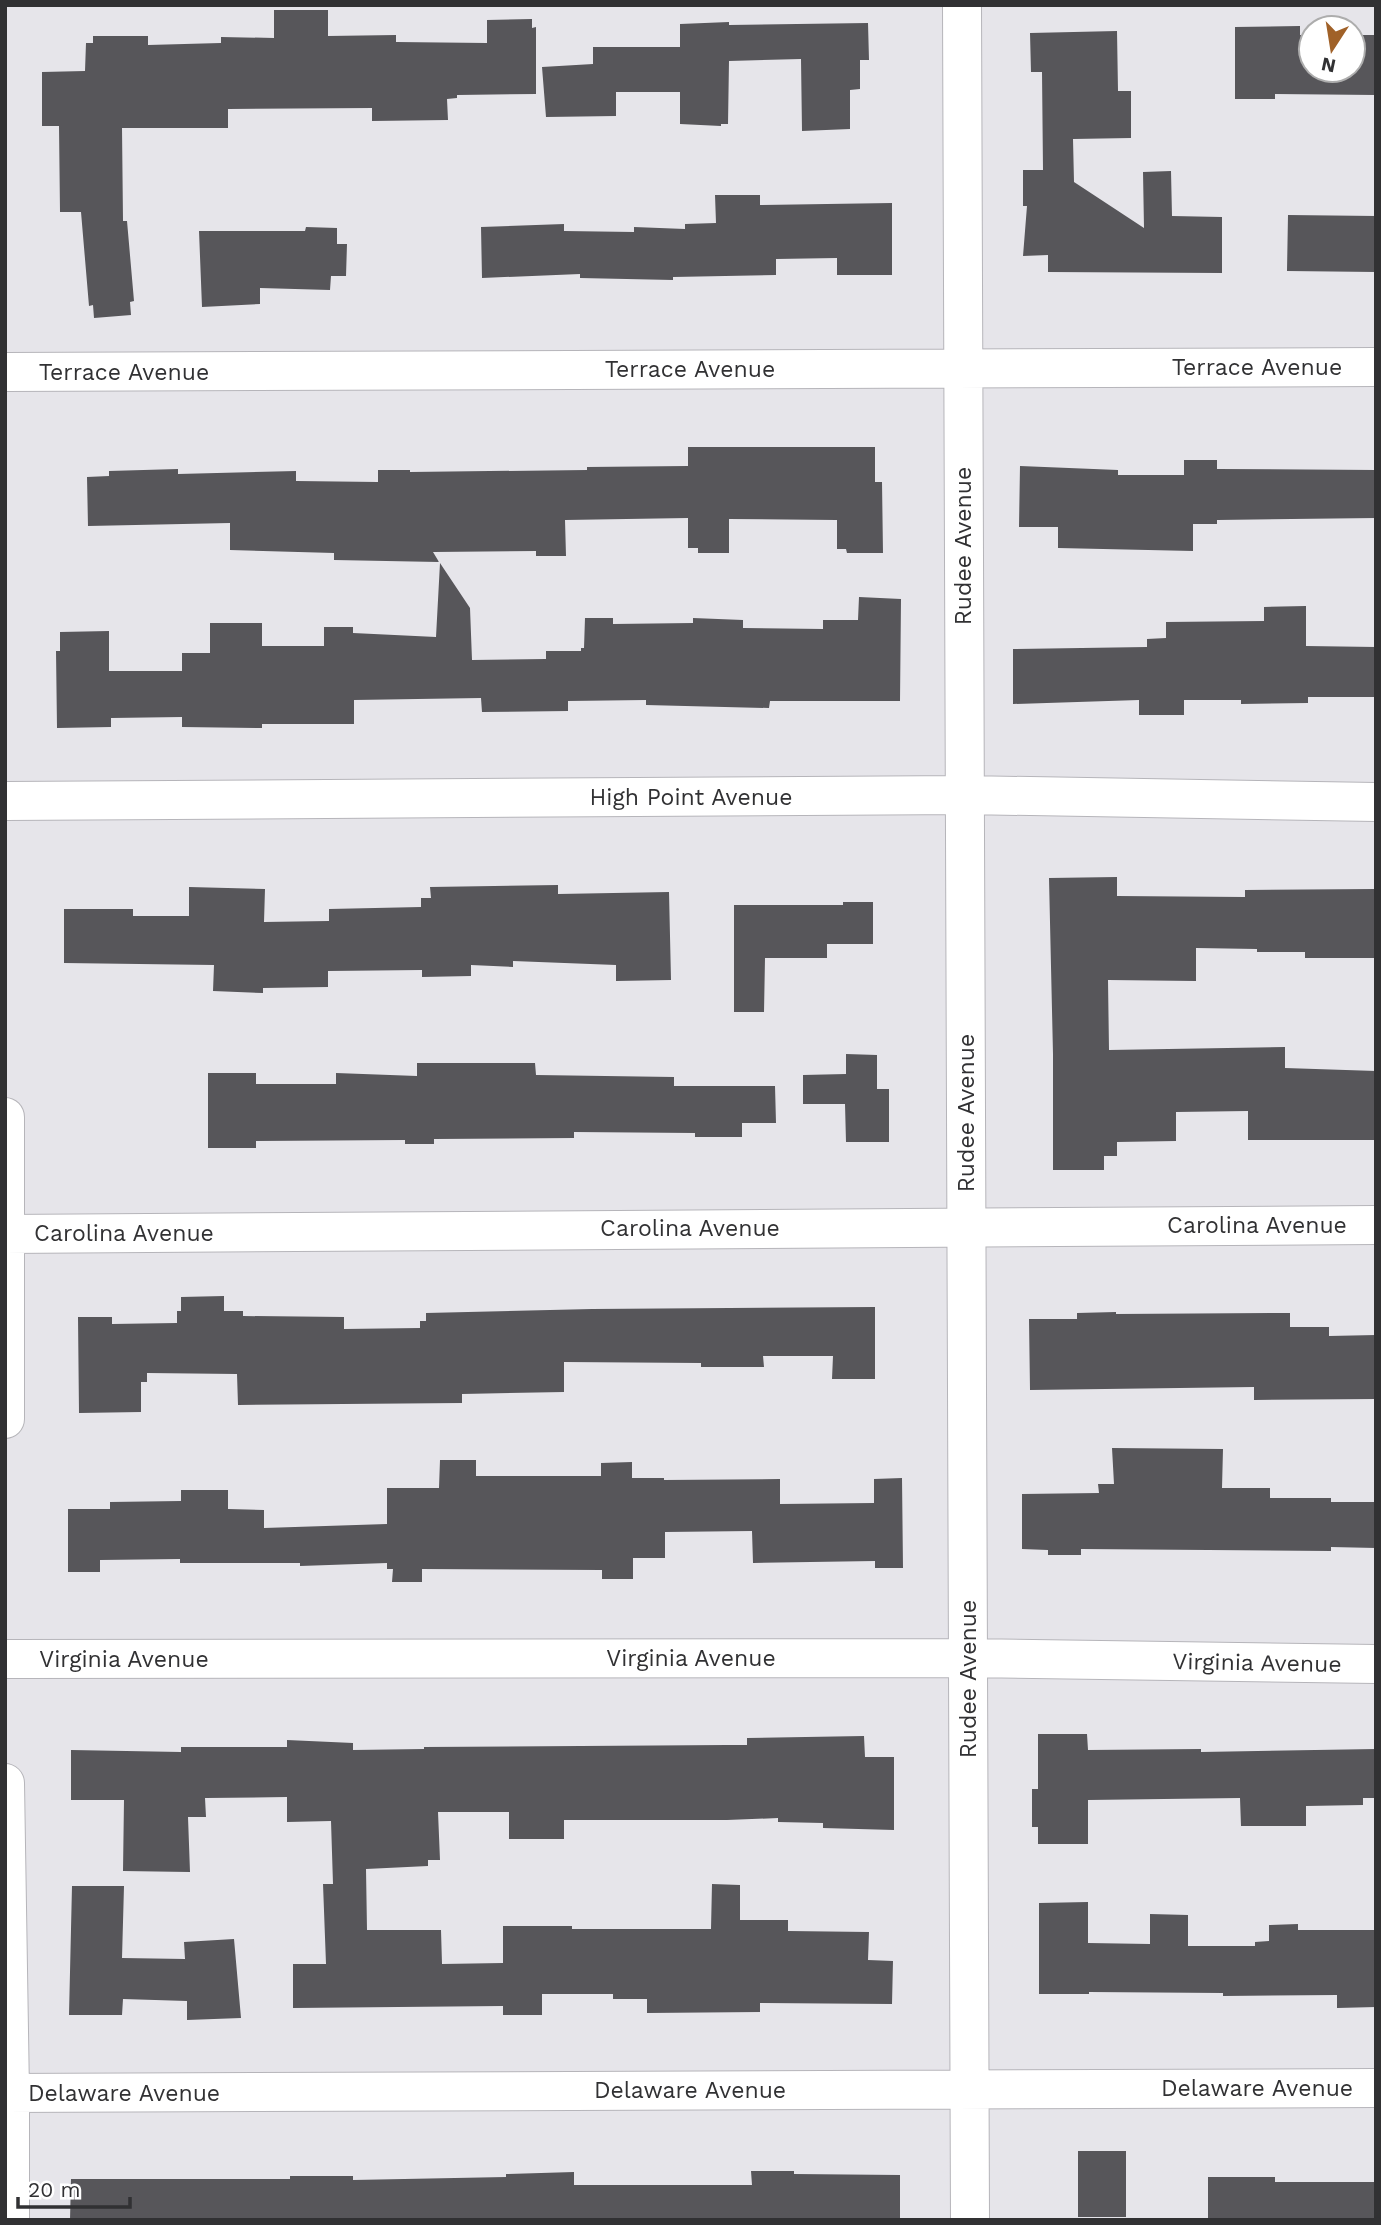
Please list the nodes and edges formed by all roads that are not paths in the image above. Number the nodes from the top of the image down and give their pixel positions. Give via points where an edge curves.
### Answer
1 (961, 5) edge
2 (1376, 367) edge
3 (962, 368) junction
4 (5, 372) edge
5 (965, 795) junction
6 (5, 801) edge
7 (1376, 802) edge
8 (5, 1117) edge
9 (1376, 1225) edge
10 (966, 1226) junction
11 (6, 1234) edge
12 (5, 1419) edge
13 (968, 1658) junction
14 (5, 1659) edge
15 (1376, 1664) edge
16 (5, 1783) edge
17 (1376, 2088) edge
18 (970, 2089) junction
19 (8, 2093) edge
20 (10, 2220) edge
21 (970, 2220) edge

1 - 3 street, Rudee Avenue
2 - 3 street, Terrace Avenue
3 - 4 street, Terrace Avenue
3 - 5 street, Rudee Avenue
5 - 6 street, High Point Avenue
5 - 7 street, High Point Avenue
5 - 10 street, Rudee Avenue
8 - 11 street
9 - 10 street, Carolina Avenue
10 - 11 street, Carolina Avenue
10 - 13 street, Rudee Avenue
11 - 12 street
13 - 14 street, Virginia Avenue
13 - 15 street, Virginia Avenue
13 - 18 street, Rudee Avenue
16 - 19 street
17 - 18 street, Delaware Avenue
18 - 19 street, Delaware Avenue
18 - 21 street, Rudee Avenue
19 - 20 street

